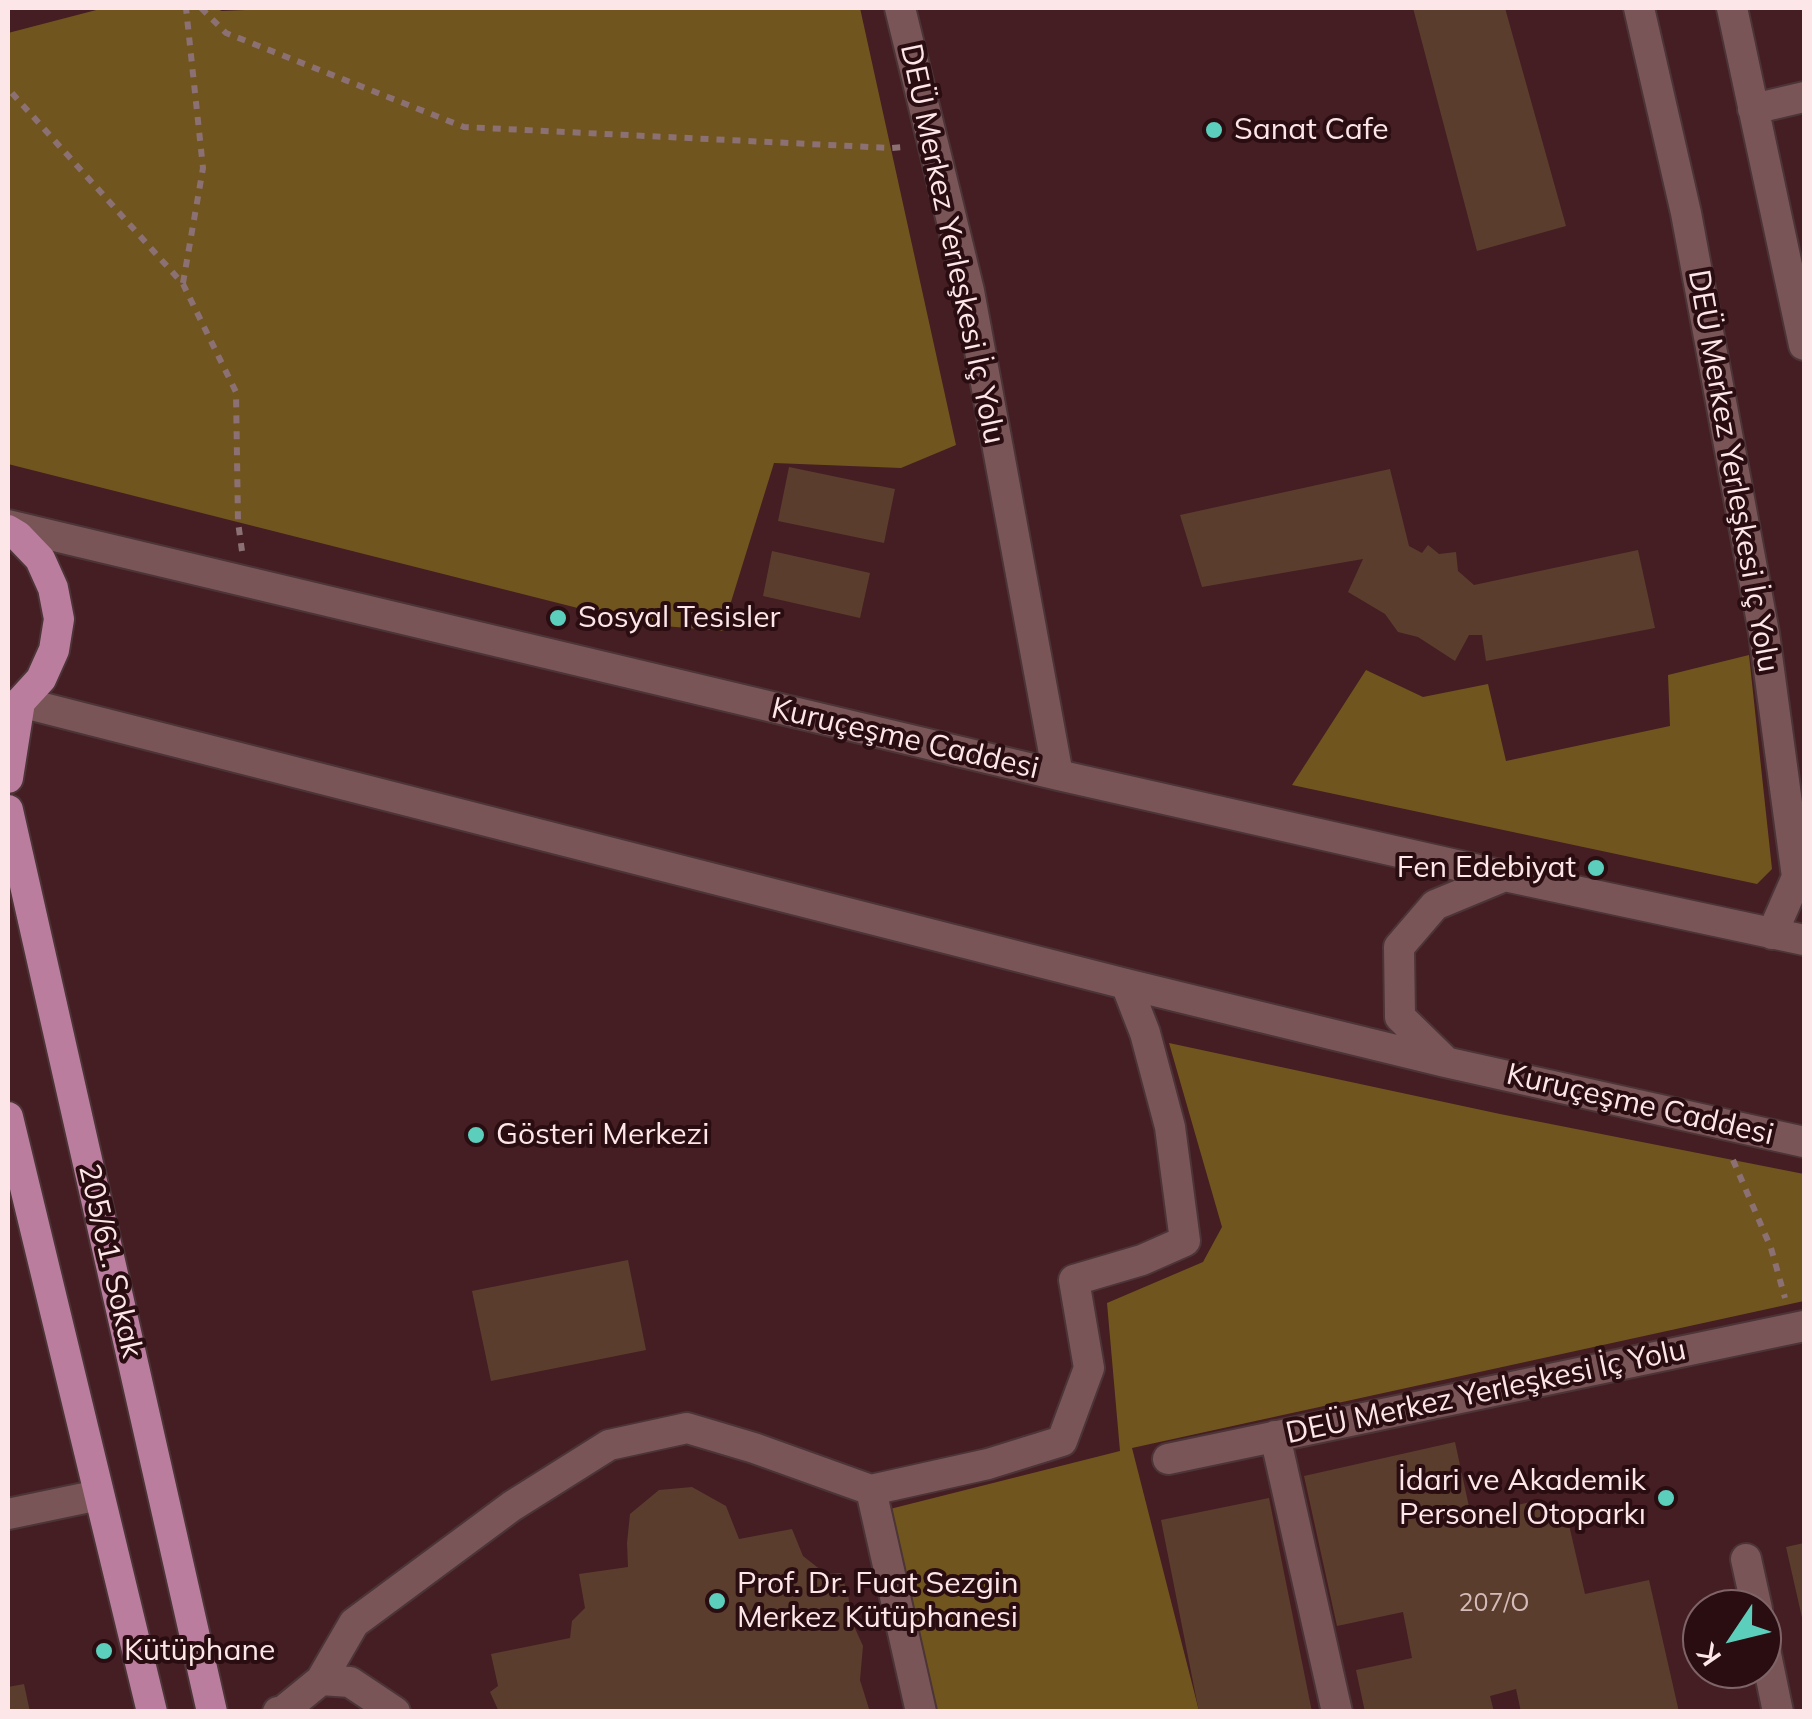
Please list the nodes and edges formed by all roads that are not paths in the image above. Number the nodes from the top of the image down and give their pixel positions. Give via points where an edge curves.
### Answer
1 (900, 8) edge
2 (1639, 8) edge
3 (1732, 8) edge
4 (1804, 97) edge
5 (1753, 108) junction
6 (1804, 344) edge
7 (8, 528) edge
8 (14, 706) edge
9 (1058, 775) junction
10 (8, 778) edge
11 (8, 810) edge
12 (1504, 876) junction
13 (1772, 934) junction
14 (1804, 940) edge
15 (1126, 984) junction
16 (1446, 1062) junction
17 (8, 1117) edge
18 (1804, 1142) edge
19 (1799, 1328) edge
20 (1276, 1436) junction
21 (1168, 1459) dead end
22 (870, 1490) junction
23 (99, 1495) junction
24 (8, 1514) edge
25 (1746, 1559) dead end
26 (1752, 1589) edge
27 (321, 1680) junction
28 (152, 1712) edge
29 (212, 1712) edge
30 (278, 1712) edge
31 (395, 1712) edge
32 (921, 1712) edge
33 (1337, 1712) edge

1 - 9 street, DEÜ Merkez Yerleşkesi İç Yolu via 969,292
2 - 13 street, DEÜ Merkez Yerleşkesi İç Yolu via 1686,213 1764,633 1797,877
3 - 5 street
4 - 5 street
5 - 6 street
7 - 8 main road via 40,559 54,588 58,619 41,679
7 - 9 street, Kuruçeşme Caddesi
8 - 10 main road
8 - 15 street, Kuruçeşme Caddesi
9 - 12 street, Kuruçeşme Caddesi
11 - 29 main road, 205/61. Sokak
12 - 13 street, Kuruçeşme Caddesi
12 - 16 street via 1435,906 1400,946 1400,1017
13 - 14 street, Kuruçeşme Caddesi
15 - 16 street, Kuruçeşme Caddesi
15 - 22 street via 1170,1126 1185,1241 1074,1280 1089,1368 1062,1440
16 - 18 street, Kuruçeşme Caddesi
17 - 23 main road
19 - 20 street, DEÜ Merkez Yerleşkesi İç Yolu
20 - 21 street, DEÜ Merkez Yerleşkesi İç Yolu
20 - 33 street
22 - 27 street via 687,1428 609,1444 354,1623
22 - 32 street
23 - 24 street
23 - 28 main road
25 - 26 street
27 - 30 street
27 - 31 street via 350,1682

